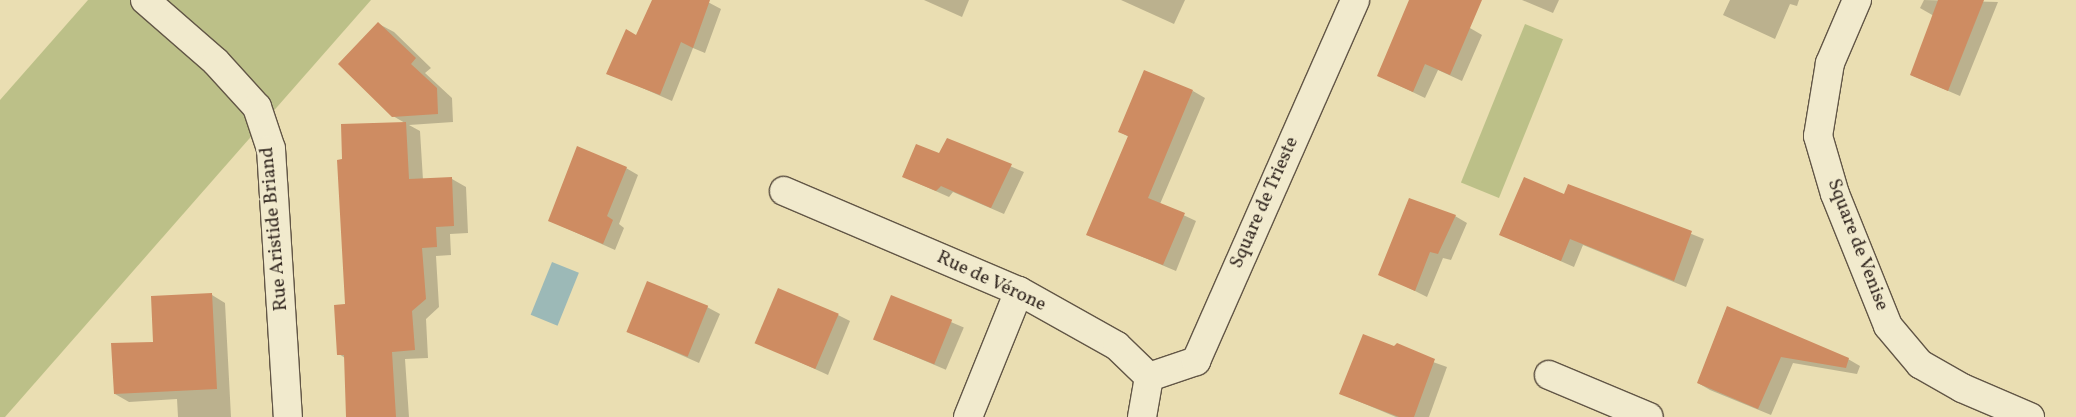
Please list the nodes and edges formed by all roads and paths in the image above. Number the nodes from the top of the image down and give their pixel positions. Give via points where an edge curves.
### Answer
1 (145, 0) edge
2 (1355, 0) edge
3 (1857, 0) edge
4 (784, 191) dead end
5 (1019, 291) junction
6 (1549, 375) dead end
7 (1149, 377) junction
8 (288, 417) edge
9 (968, 417) edge
10 (1142, 417) edge
11 (1650, 417) edge
12 (2030, 417) edge

1 - 8 street, Rue Aristide Briand via 216,62 256,107 271,149
2 - 7 street, Square de Trieste via 1196,361
3 - 12 street, Square de Venise via 1830,63 1818,136 1835,194 1888,326 1920,364 1962,388
4 - 5 street, Rue de Vérone
5 - 7 street, Rue de Vérone via 1116,346
5 - 9 street
6 - 11 street
7 - 10 street

